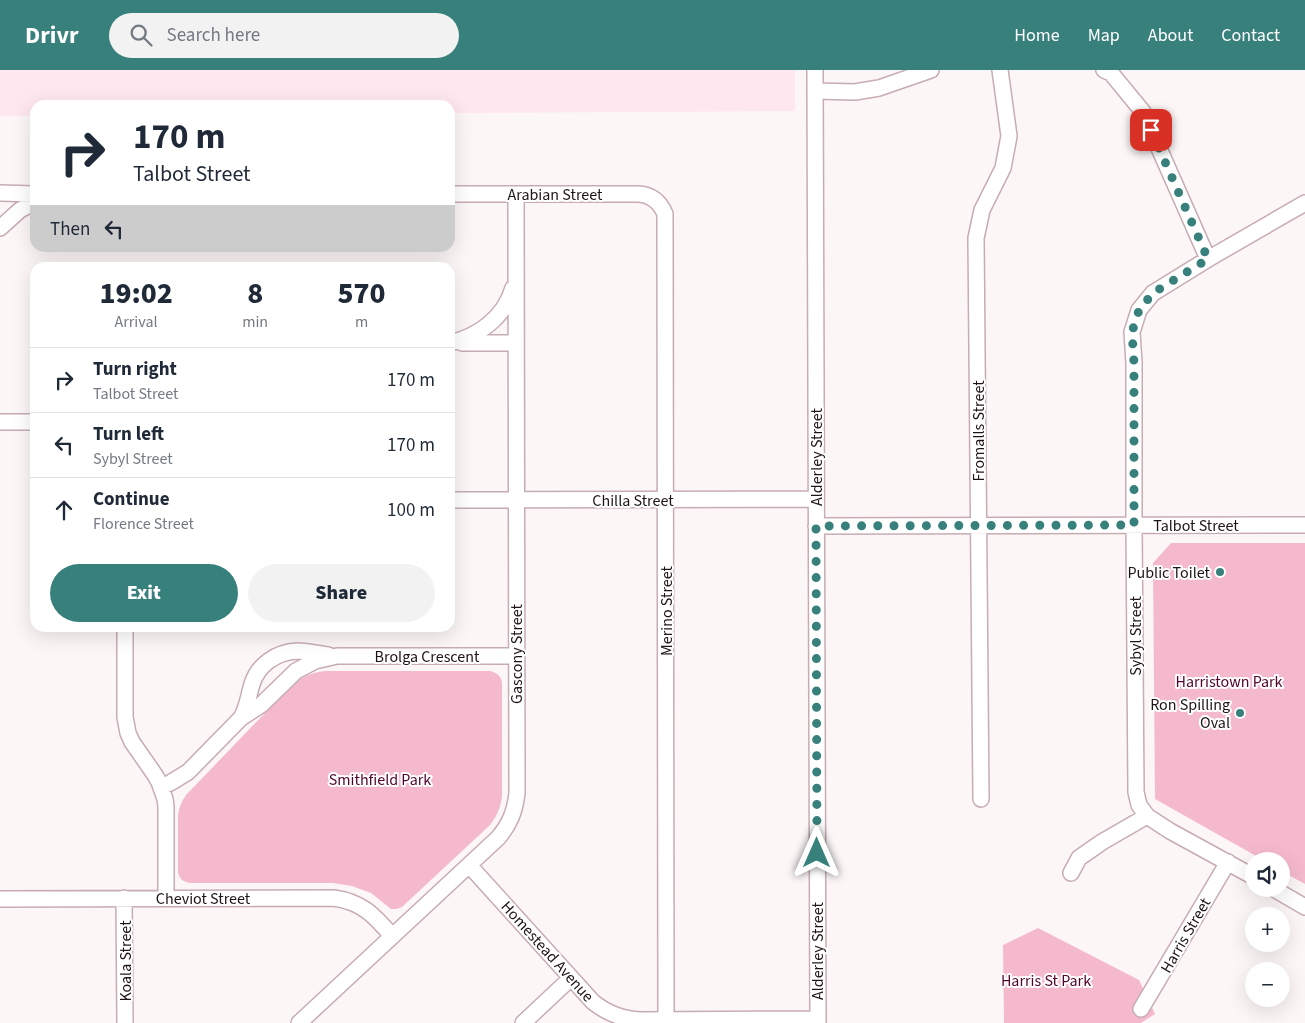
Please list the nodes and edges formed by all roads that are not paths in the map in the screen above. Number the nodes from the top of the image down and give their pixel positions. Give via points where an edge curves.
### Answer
1 (815, 70) edge
2 (931, 70) edge
3 (1000, 70) edge
4 (1104, 70) edge
5 (815, 92) junction
6 (0, 193) edge
7 (30, 194) edge
8 (455, 194) edge
9 (516, 194) junction
10 (657, 201) joint
11 (1305, 203) edge
12 (30, 205) edge
13 (0, 228) edge
14 (1208, 259) junction
15 (516, 280) junction
16 (455, 341) edge
17 (455, 343) edge
18 (516, 343) junction
19 (0, 422) edge
20 (30, 422) edge
21 (816, 499) junction
22 (455, 500) edge
23 (516, 500) junction
24 (665, 500) junction
25 (978, 525) junction
26 (1134, 525) junction
27 (1305, 525) edge
28 (816, 526) junction
29 (125, 632) edge
30 (337, 656) junction
31 (516, 656) junction
32 (241, 718) junction
33 (161, 787) junction
34 (981, 799) dead end
35 (1147, 816) junction
36 (1228, 862) junction
37 (469, 865) junction
38 (1071, 872) dead end
39 (1245, 872) edge
40 (1288, 897) edge
41 (0, 898) edge
42 (124, 898) junction
43 (166, 898) junction
44 (1305, 907) edge
45 (392, 936) junction
46 (571, 978) junction
47 (1141, 1008) dead end
48 (818, 1021) edge
49 (666, 1022) edge
50 (125, 1023) edge
51 (299, 1023) edge
52 (523, 1023) edge

1 - 5 street, Alderley Street
2 - 5 street via 879,88
3 - 25 street, Fromalls Street via 1009,136 1003,168 982,210 976,238
4 - 14 street via 1111,73 1143,112
5 - 21 street, Alderley Street
6 - 7 street
8 - 9 street, Arabian Street
9 - 10 street, Arabian Street via 639,194
9 - 15 street, Gascony Street
10 - 24 street, Merino Street via 665,220
11 - 14 street
12 - 13 street
14 - 26 street, Sybyl Street via 1153,293 1139,310 1132,332
15 - 16 street via 500,314 472,336
15 - 18 street, Gascony Street
17 - 18 street
18 - 23 street, Gascony Street
19 - 20 street
21 - 24 street, Chilla Street
21 - 28 street, Alderley Street
22 - 23 street, Chilla Street
23 - 24 street, Chilla Street
23 - 31 street, Gascony Street
24 - 49 street, Merino Street
25 - 26 street, Talbot Street
25 - 28 street, Talbot Street
25 - 34 street, Fromalls Street
26 - 27 street, Talbot Street
26 - 35 street, Sybyl Street via 1136,792 1139,805
28 - 48 street, Alderley Street
29 - 33 street via 126,725 132,742
30 - 31 street, Brolga Crescent
30 - 32 street, Brolga Crescent via 315,661 296,671 261,705
30 - 32 street, Brolga Crescent via 299,651 268,661 256,674
31 - 37 street, Gascony Street via 516,803 504,831
32 - 33 street, Brolga Crescent via 188,772
33 - 43 street via 166,807
35 - 36 street
35 - 38 street via 1079,858
36 - 39 street
36 - 47 street, Harris Street
37 - 45 street, Gascony Street
37 - 46 street, Homestead Avenue
40 - 44 street
41 - 42 street, Cheviot Street
42 - 43 street, Cheviot Street
42 - 50 street, Koala Street
43 - 45 street, Cheviot Street via 334,898 355,903 371,913
45 - 51 street, Gascony Street
46 - 49 street, Homestead Avenue via 593,1002 611,1014 630,1020
46 - 52 street
48 - 49 street, Homestead Avenue

